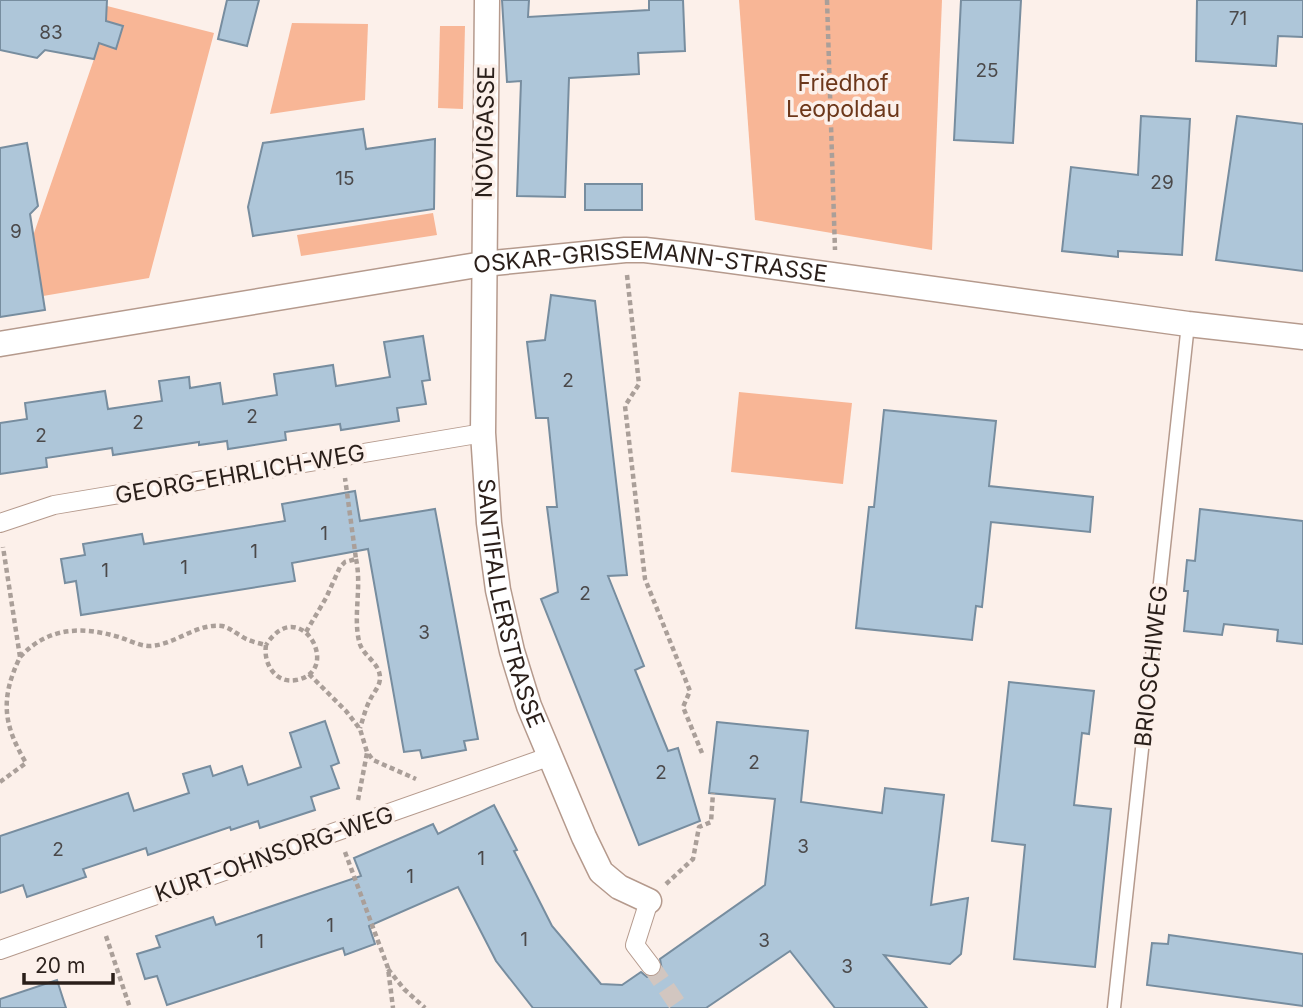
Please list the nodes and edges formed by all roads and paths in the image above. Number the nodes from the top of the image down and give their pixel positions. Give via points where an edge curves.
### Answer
1 (487, 0) edge
2 (827, 0) edge
3 (834, 234) dead end
4 (625, 250) junction
5 (483, 264) junction
6 (1188, 324) junction
7 (1303, 337) edge
8 (0, 344) edge
9 (483, 433) junction
10 (342, 457) junction
11 (1, 531) edge
12 (356, 559) junction
13 (306, 632) junction
14 (266, 645) junction
15 (20, 657) junction
16 (309, 674) junction
17 (360, 729) junction
18 (367, 752) junction
19 (702, 753) dead end
20 (548, 757) junction
21 (0, 782) edge
22 (450, 792) junction
23 (713, 793) dead end
24 (344, 829) junction
25 (649, 901) junction
26 (99, 915) junction
27 (0, 950) edge
28 (651, 966) tunnel mouth
29 (388, 968) junction
30 (130, 1008) edge
31 (393, 1008) edge
32 (425, 1008) edge
33 (1114, 1008) edge

1 - 5 street, NOVIGASSE
2 - 3 path
4 - 5 street, OSKAR-GRISSEMANN-STRASSE
4 - 6 street, OSKAR-GRISSEMANN-STRASSE
4 - 19 path via 639,384 625,406 645,579 690,691 683,707
5 - 8 street, OSKAR-GRISSEMANN-STRASSE
5 - 9 street, SANTIFALLERSTRASSE
6 - 7 street, OSKAR-GRISSEMANN-STRASSE
6 - 33 lane, BRIOSCHIWEG
9 - 10 street, GEORG-EHRLICH-WEG
9 - 20 street, SANTIFALLERSTRASSE via 498,590
10 - 11 street, GEORG-EHRLICH-WEG via 54,505
10 - 12 path
11 - 15 path
12 - 13 path via 340,567
12 - 17 path via 359,645 380,675
13 - 14 path via 281,629
13 - 16 path via 318,655
14 - 15 path via 222,626 147,646 93,632 63,632 34,642
14 - 16 path via 267,665 275,674 284,680
15 - 21 path via 7,690 5,716 26,763
16 - 17 path
17 - 18 path
18 - 22 path via 390,769
18 - 24 path via 357,803
20 - 22 street, KURT-OHNSORG-WEG
20 - 25 street, SANTIFALLERSTRASSE via 601,872 619,887
22 - 24 street, KURT-OHNSORG-WEG
23 - 25 path via 711,822 699,827 693,859
24 - 26 street, KURT-OHNSORG-WEG
24 - 29 path
25 - 28 street via 635,945
26 - 27 street, KURT-OHNSORG-WEG
26 - 30 path
29 - 31 path
29 - 32 path

